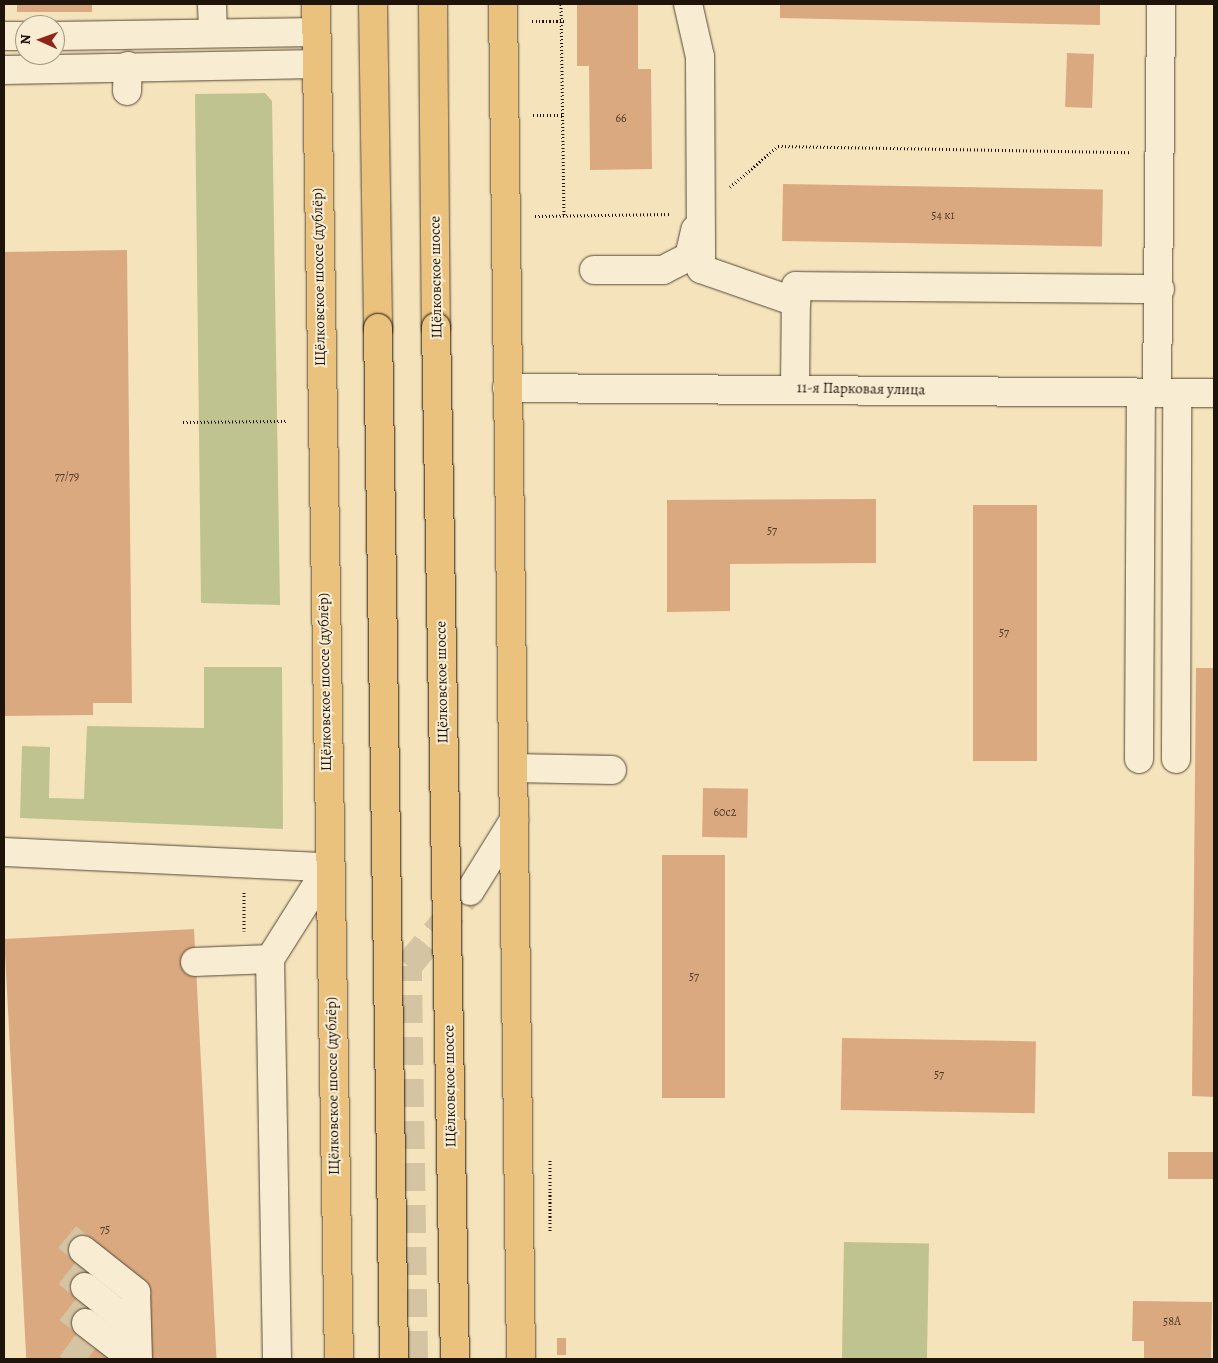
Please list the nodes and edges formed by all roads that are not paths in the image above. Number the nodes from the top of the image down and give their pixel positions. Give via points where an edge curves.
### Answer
1 (212, 4) edge
2 (316, 4) edge
3 (373, 4) edge
4 (433, 4) edge
5 (503, 4) edge
6 (688, 4) edge
7 (1161, 4) edge
8 (316, 32) junction
9 (213, 33) junction
10 (65, 36) edge
11 (317, 64) junction
12 (4, 70) edge
13 (699, 214) junction
14 (594, 270) dead end
15 (1160, 290) junction
16 (796, 302) junction
17 (507, 388) junction
18 (795, 388) junction
19 (1158, 393) junction
20 (1214, 393) edge
21 (1176, 758) dead end
22 (1139, 759) dead end
23 (514, 768) junction
24 (612, 770) dead end
25 (514, 820) junction
26 (8, 859) edge
27 (328, 867) junction
28 (470, 891) tunnel mouth
29 (270, 959) junction
30 (195, 962) dead end
31 (83, 1250) tunnel mouth
32 (84, 1287) tunnel mouth
33 (86, 1323) tunnel mouth
34 (137, 1328) junction
35 (133, 1359) edge
36 (138, 1359) edge
37 (277, 1359) edge
38 (339, 1359) edge
39 (394, 1359) edge
40 (455, 1359) edge
41 (521, 1359) edge

1 - 9 street
2 - 8 main road, Щёлковское шоссе (дублёр)
3 - 39 main road, bridge
4 - 40 main road, Щёлковское шоссе, bridge
5 - 17 main road
6 - 13 street via 700,57
7 - 15 street
8 - 9 street
8 - 11 main road, Щёлковское шоссе (дублёр)
9 - 10 street
11 - 12 street via 127,78
11 - 27 main road, Щёлковское шоссе (дублёр)
13 - 14 street via 689,257 663,270
13 - 16 street via 701,269
15 - 16 street via 796,286
15 - 19 street
16 - 18 street
17 - 18 street, 11-я Парковая улица
17 - 23 main road
18 - 19 street, 11-я Парковая улица
19 - 20 street, 11-я Парковая улица
19 - 21 street
19 - 22 street
23 - 24 street
23 - 25 main road
25 - 28 street
25 - 41 main road
26 - 27 street
27 - 29 street
27 - 38 main road, Щёлковское шоссе (дублёр)
29 - 30 street
29 - 37 street
31 - 34 street via 136,1292
32 - 34 street
33 - 35 street
34 - 36 street

